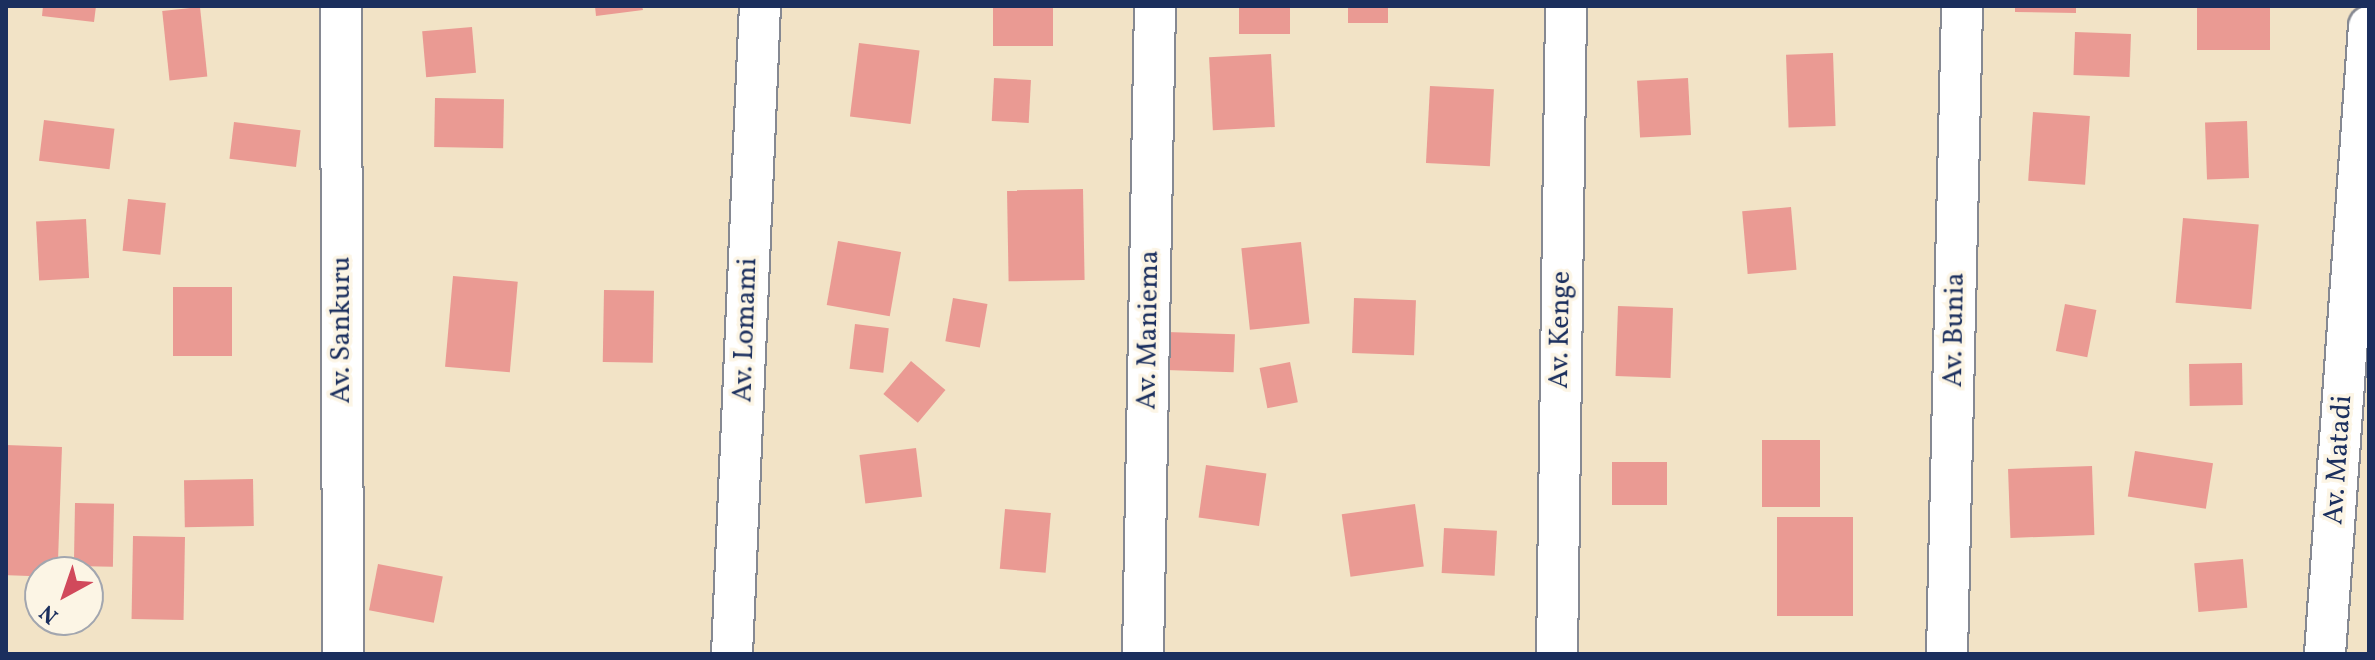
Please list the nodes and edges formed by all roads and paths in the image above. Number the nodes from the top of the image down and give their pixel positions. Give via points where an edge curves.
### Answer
1 (341, 6) edge
2 (760, 6) edge
3 (1155, 6) edge
4 (1566, 6) edge
5 (1962, 6) edge
6 (2369, 27) edge
7 (343, 654) edge
8 (732, 654) edge
9 (1143, 654) edge
10 (1557, 654) edge
11 (1947, 654) edge
12 (2325, 654) edge

1 - 7 street, Av. Sankuru
2 - 8 street, Av. Lomami
3 - 9 street, Av. Maniema
4 - 10 street, Av. Kenge
5 - 11 street, Av. Bunia
6 - 12 street, Av. Matadi

